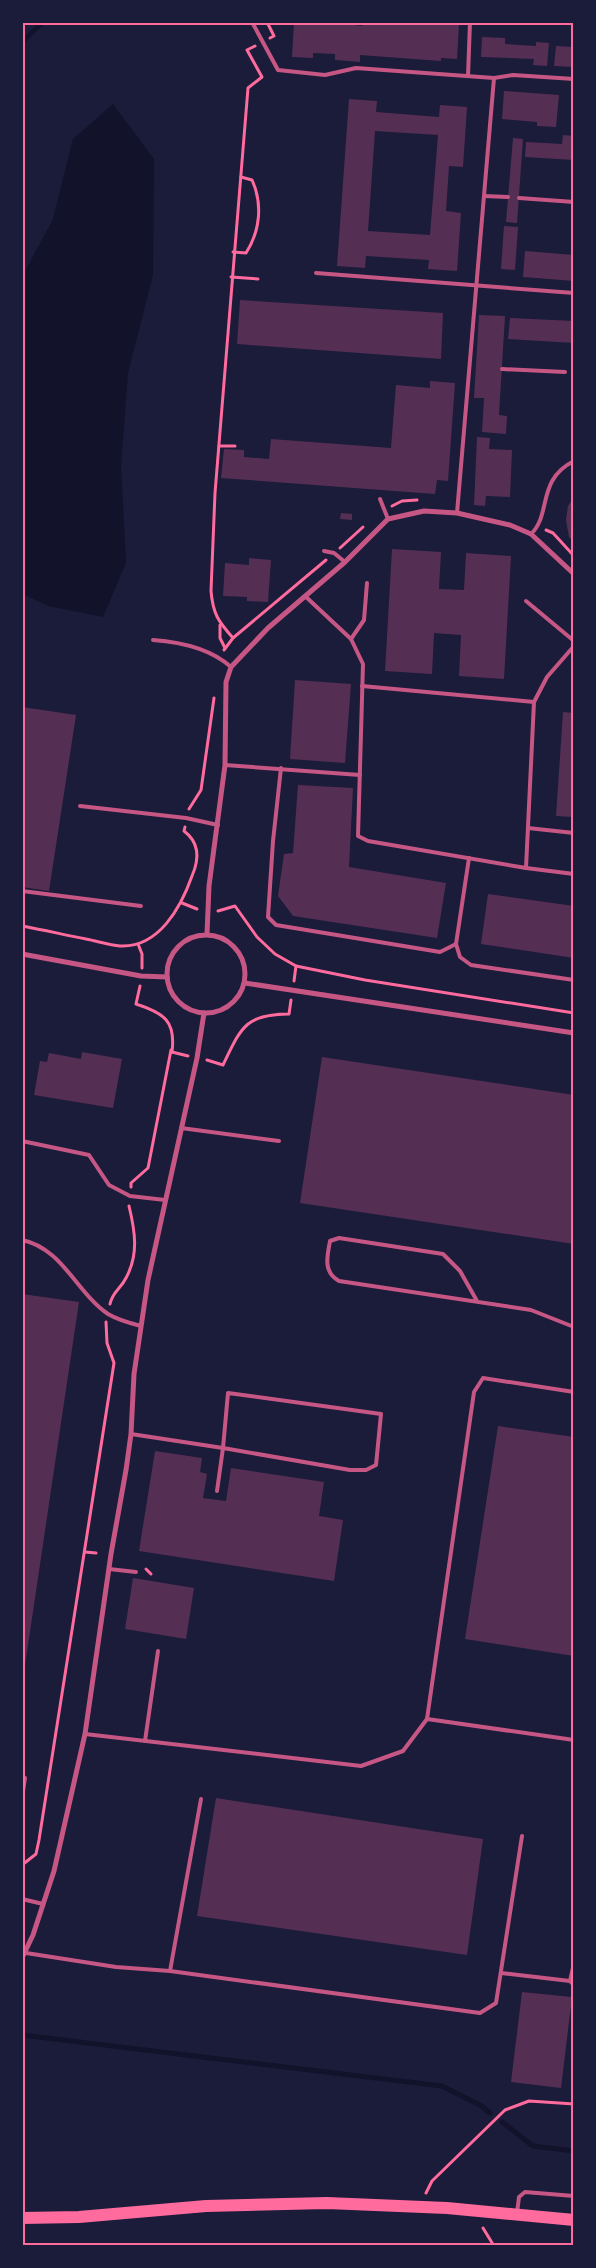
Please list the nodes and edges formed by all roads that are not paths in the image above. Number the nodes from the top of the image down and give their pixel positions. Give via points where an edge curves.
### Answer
1 (252, 22) edge
2 (470, 22) edge
3 (468, 76) junction
4 (494, 78) junction
5 (574, 79) edge
6 (484, 196) junction
7 (508, 197) dead end
8 (519, 198) dead end
9 (574, 202) edge
10 (316, 273) dead end
11 (476, 286) junction
12 (574, 293) edge
13 (469, 366) junction
14 (476, 367) dead end
15 (502, 368) dead end
16 (565, 372) dead end
17 (574, 461) edge
18 (380, 499) dead end
19 (457, 513) junction
20 (388, 519) junction
21 (530, 534) junction
22 (324, 551) dead end
23 (345, 562) junction
24 (574, 574) edge
25 (367, 583) dead end
26 (305, 596) junction
27 (526, 601) dead end
28 (351, 639) junction
29 (153, 640) dead end
30 (574, 641) edge
31 (574, 646) edge
32 (231, 667) junction
33 (362, 686) junction
34 (534, 702) junction
35 (225, 765) junction
36 (280, 768) junction
37 (360, 775) junction
38 (80, 806) dead end
39 (218, 825) junction
40 (528, 828) junction
41 (574, 833) edge
42 (469, 858) junction
43 (526, 868) junction
44 (574, 874) edge
45 (22, 891) edge
46 (142, 906) dead end
47 (207, 934) junction
48 (456, 944) junction
49 (22, 954) edge
50 (167, 977) junction
51 (574, 980) edge
52 (245, 983) junction
53 (204, 1013) junction
54 (574, 1033) edge
55 (181, 1128) junction
56 (22, 1141) edge
57 (279, 1141) dead end
58 (165, 1200) junction
59 (22, 1240) edge
60 (477, 1301) junction
61 (141, 1326) junction
62 (574, 1327) edge
63 (574, 1392) edge
64 (131, 1434) junction
65 (223, 1448) junction
66 (217, 1491) dead end
67 (109, 1569) junction
68 (136, 1572) dead end
69 (158, 1651) dead end
70 (427, 1719) junction
71 (85, 1734) junction
72 (574, 1740) edge
73 (145, 1741) junction
74 (25, 1778) dead end
75 (22, 1798) edge
76 (201, 1799) dead end
77 (522, 1836) dead end
78 (22, 1899) edge
79 (43, 1904) junction
80 (26, 1953) junction
81 (22, 1958) edge
82 (574, 1963) edge
83 (170, 1971) junction
84 (500, 1973) junction
85 (572, 1983) edge
86 (574, 2196) edge
87 (517, 2215) junction
88 (26, 2217) edge
89 (574, 2220) edge

1 - 3 lane via 278,70 325,75 356,68
2 - 3 lane
3 - 4 lane
4 - 5 lane via 514,75
4 - 6 lane
6 - 7 lane
6 - 11 lane
8 - 9 lane
10 - 11 lane
11 - 12 lane
11 - 13 lane
13 - 14 lane
13 - 19 lane
15 - 16 lane
17 - 21 lane via 564,466 549,486 539,527
18 - 20 lane
19 - 20 street via 424,510
19 - 21 street
20 - 23 street
21 - 24 street
22 - 23 lane via 334,553
23 - 26 street
25 - 28 lane via 364,620
26 - 28 lane
26 - 32 street via 268,628
27 - 30 lane
28 - 33 lane via 363,664
29 - 32 lane via 203,650 221,658
31 - 34 lane via 547,677
32 - 35 street via 226,682
33 - 34 lane
33 - 37 lane
34 - 40 lane
35 - 36 lane
35 - 39 street
36 - 37 lane
36 - 48 lane via 268,917 276,925 440,952
37 - 42 lane via 358,836 368,841
38 - 39 lane via 186,818
39 - 47 street via 209,886
40 - 41 lane
40 - 43 lane
42 - 43 lane
42 - 48 lane
43 - 44 lane
45 - 46 lane
47 - 50 street via 194,936 182,943 168,963
47 - 52 street via 231,943 239,952 246,972
48 - 51 lane via 460,958 470,966
49 - 50 street via 141,976
50 - 53 street via 170,991 178,1002 189,1010
52 - 53 street via 240,996 232,1004 216,1012
52 - 54 street
53 - 55 street
55 - 57 lane
55 - 58 street
56 - 58 lane via 89,1155 109,1185 130,1196
58 - 61 street
59 - 61 lane via 56,1258 107,1314
60 - 60 lane via 339,1281 328,1269 330,1242 340,1238 443,1254 460,1271
60 - 62 lane via 531,1310
61 - 64 street via 134,1374
63 - 70 lane via 483,1378 474,1392
64 - 65 lane
64 - 67 street
65 - 65 lane via 228,1393 380,1414 376,1464 366,1470
65 - 66 lane
67 - 68 lane
67 - 71 street
69 - 73 lane
70 - 72 lane
70 - 73 lane via 403,1751 361,1766
71 - 73 lane
71 - 79 street via 56,1862
74 - 75 lane
76 - 83 lane
77 - 84 lane
78 - 79 lane
79 - 80 street
80 - 81 street
80 - 83 lane
82 - 85 lane
83 - 84 lane via 480,2013 496,2003
84 - 85 lane
86 - 87 lane via 524,2192
87 - 88 main road via 327,2203
87 - 89 main road

